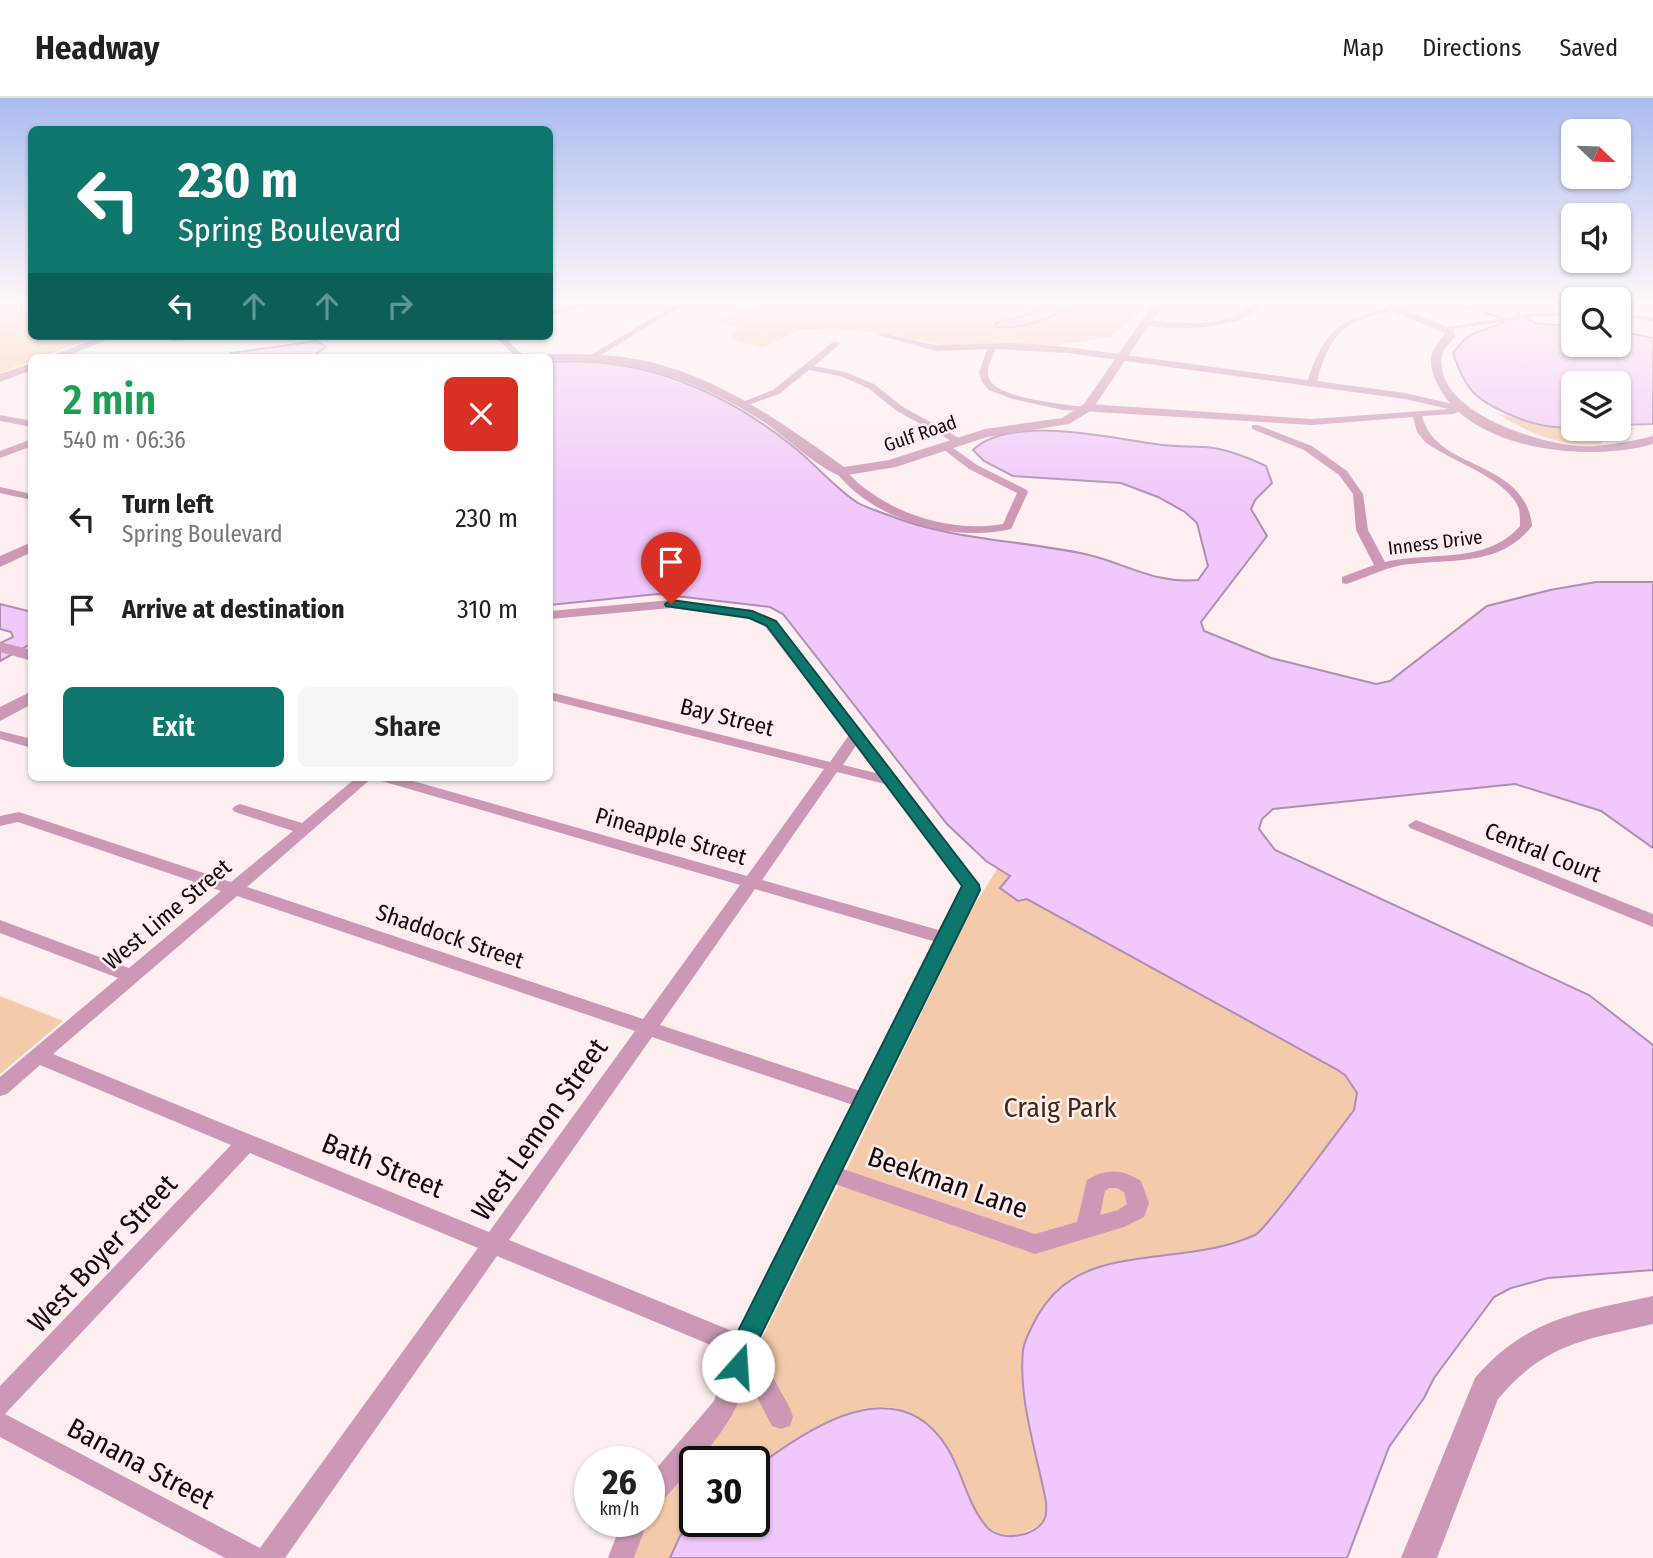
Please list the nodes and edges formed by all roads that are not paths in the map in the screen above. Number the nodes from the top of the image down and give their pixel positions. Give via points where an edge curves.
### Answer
1 (24, 369) edge
2 (668, 369) edge
3 (805, 369) edge
4 (814, 369) edge
5 (984, 369) edge
6 (1112, 369) edge
7 (1210, 369) edge
8 (1316, 369) edge
9 (1438, 369) edge
10 (0, 378) edge
11 (1312, 383) junction
12 (1452, 396) junction
13 (1421, 399) junction
14 (745, 403) junction
15 (1087, 409) junction
16 (1467, 410) junction
17 (1417, 416) junction
18 (0, 418) edge
19 (1226, 418) junction
20 (1282, 422) junction
21 (28, 423) edge
22 (1272, 432) junction
23 (1653, 440) edge
24 (28, 444) edge
25 (952, 444) junction
26 (0, 455) edge
27 (841, 472) junction
28 (0, 490) edge
29 (28, 496) edge
30 (1372, 547) junction
31 (28, 548) edge
32 (1421, 560) junction
33 (0, 562) edge
34 (1381, 566) junction
35 (1346, 580) dead end
36 (553, 617) edge
37 (0, 647) edge
38 (25, 654) edge
39 (553, 697) edge
40 (28, 698) edge
41 (0, 715) edge
42 (857, 734) junction
43 (0, 735) edge
44 (28, 743) edge
45 (834, 767) junction
46 (361, 781) edge
47 (397, 781) edge
48 (894, 782) junction
49 (240, 809) dead end
50 (0, 821) edge
51 (1416, 825) dead end
52 (305, 829) junction
53 (752, 883) junction
54 (233, 890) junction
55 (1653, 921) edge
56 (0, 926) edge
57 (947, 939) junction
58 (131, 976) junction
59 (646, 1028) junction
60 (38, 1056) junction
61 (0, 1088) edge
62 (865, 1101) junction
63 (247, 1142) junction
64 (830, 1173) junction
65 (1087, 1229) dead end
66 (494, 1243) junction
67 (1653, 1310) edge
68 (743, 1347) junction
69 (0, 1404) edge
70 (781, 1417) dead end
71 (0, 1424) edge
72 (665, 1478) edge
73 (629, 1537) edge
74 (252, 1558) edge
75 (270, 1558) edge
76 (621, 1558) edge
77 (1419, 1558) edge

1 - 10 street
2 - 14 street
3 - 14 street via 772,394
4 - 25 street via 868,385
5 - 15 street via 990,386 1014,397
6 - 15 street
7 - 11 street
8 - 11 street
9 - 12 street
11 - 13 street
12 - 13 street
12 - 16 street
13 - 16 street
14 - 27 street
15 - 19 street via 1157,410
15 - 25 street, Gulf Road via 1065,421 997,430
16 - 17 street
16 - 23 street via 1513,435 1561,448 1612,450
17 - 20 street
17 - 32 street, Inness Drive via 1430,442 1507,488 1527,523 1498,551
18 - 21 street
19 - 20 street
19 - 22 street
20 - 22 street via 1274,425
22 - 30 street via 1319,454 1347,477 1358,494 1362,530
24 - 26 street
25 - 27 street, Gulf Road via 891,464
25 - 27 street via 973,467 1023,492 1007,527 988,532 921,520 875,500
28 - 29 street
30 - 32 street
30 - 34 street
31 - 33 street
32 - 34 street, Inness Drive
34 - 35 street, Inness Drive
36 - 42 street via 671,604 761,618 771,624
37 - 38 street
39 - 45 street, Bay Street
40 - 41 street
42 - 45 street, West Lemon Street
42 - 48 street
43 - 44 street
45 - 48 street, Bay Street
45 - 53 street, West Lemon Street
46 - 52 street, West Lime Street
47 - 53 street, Pineapple Street
48 - 57 street via 969,881 971,890
49 - 52 street
50 - 54 street, Shaddock Street via 19,817
51 - 55 street, Central Court
52 - 54 street, West Lime Street
53 - 57 street, Pineapple Street
53 - 59 street, West Lemon Street
54 - 58 street, West Lime Street
54 - 59 street, Shaddock Street
56 - 58 street
57 - 62 street
58 - 60 street, West Lime Street
59 - 62 street, Shaddock Street
59 - 66 street, West Lemon Street
60 - 61 street, West Lime Street
60 - 63 street, Bath Street
62 - 64 street
63 - 66 street, Bath Street
63 - 69 street, West Boyer Street
64 - 65 street, Beekman Lane via 1035,1244
64 - 68 street
66 - 68 street, Bath Street
66 - 75 street, West Lemon Street
67 - 77 street via 1554,1334 1516,1355 1494,1377
68 - 70 street
68 - 72 street via 723,1410
71 - 74 street, Banana Street
73 - 76 street

